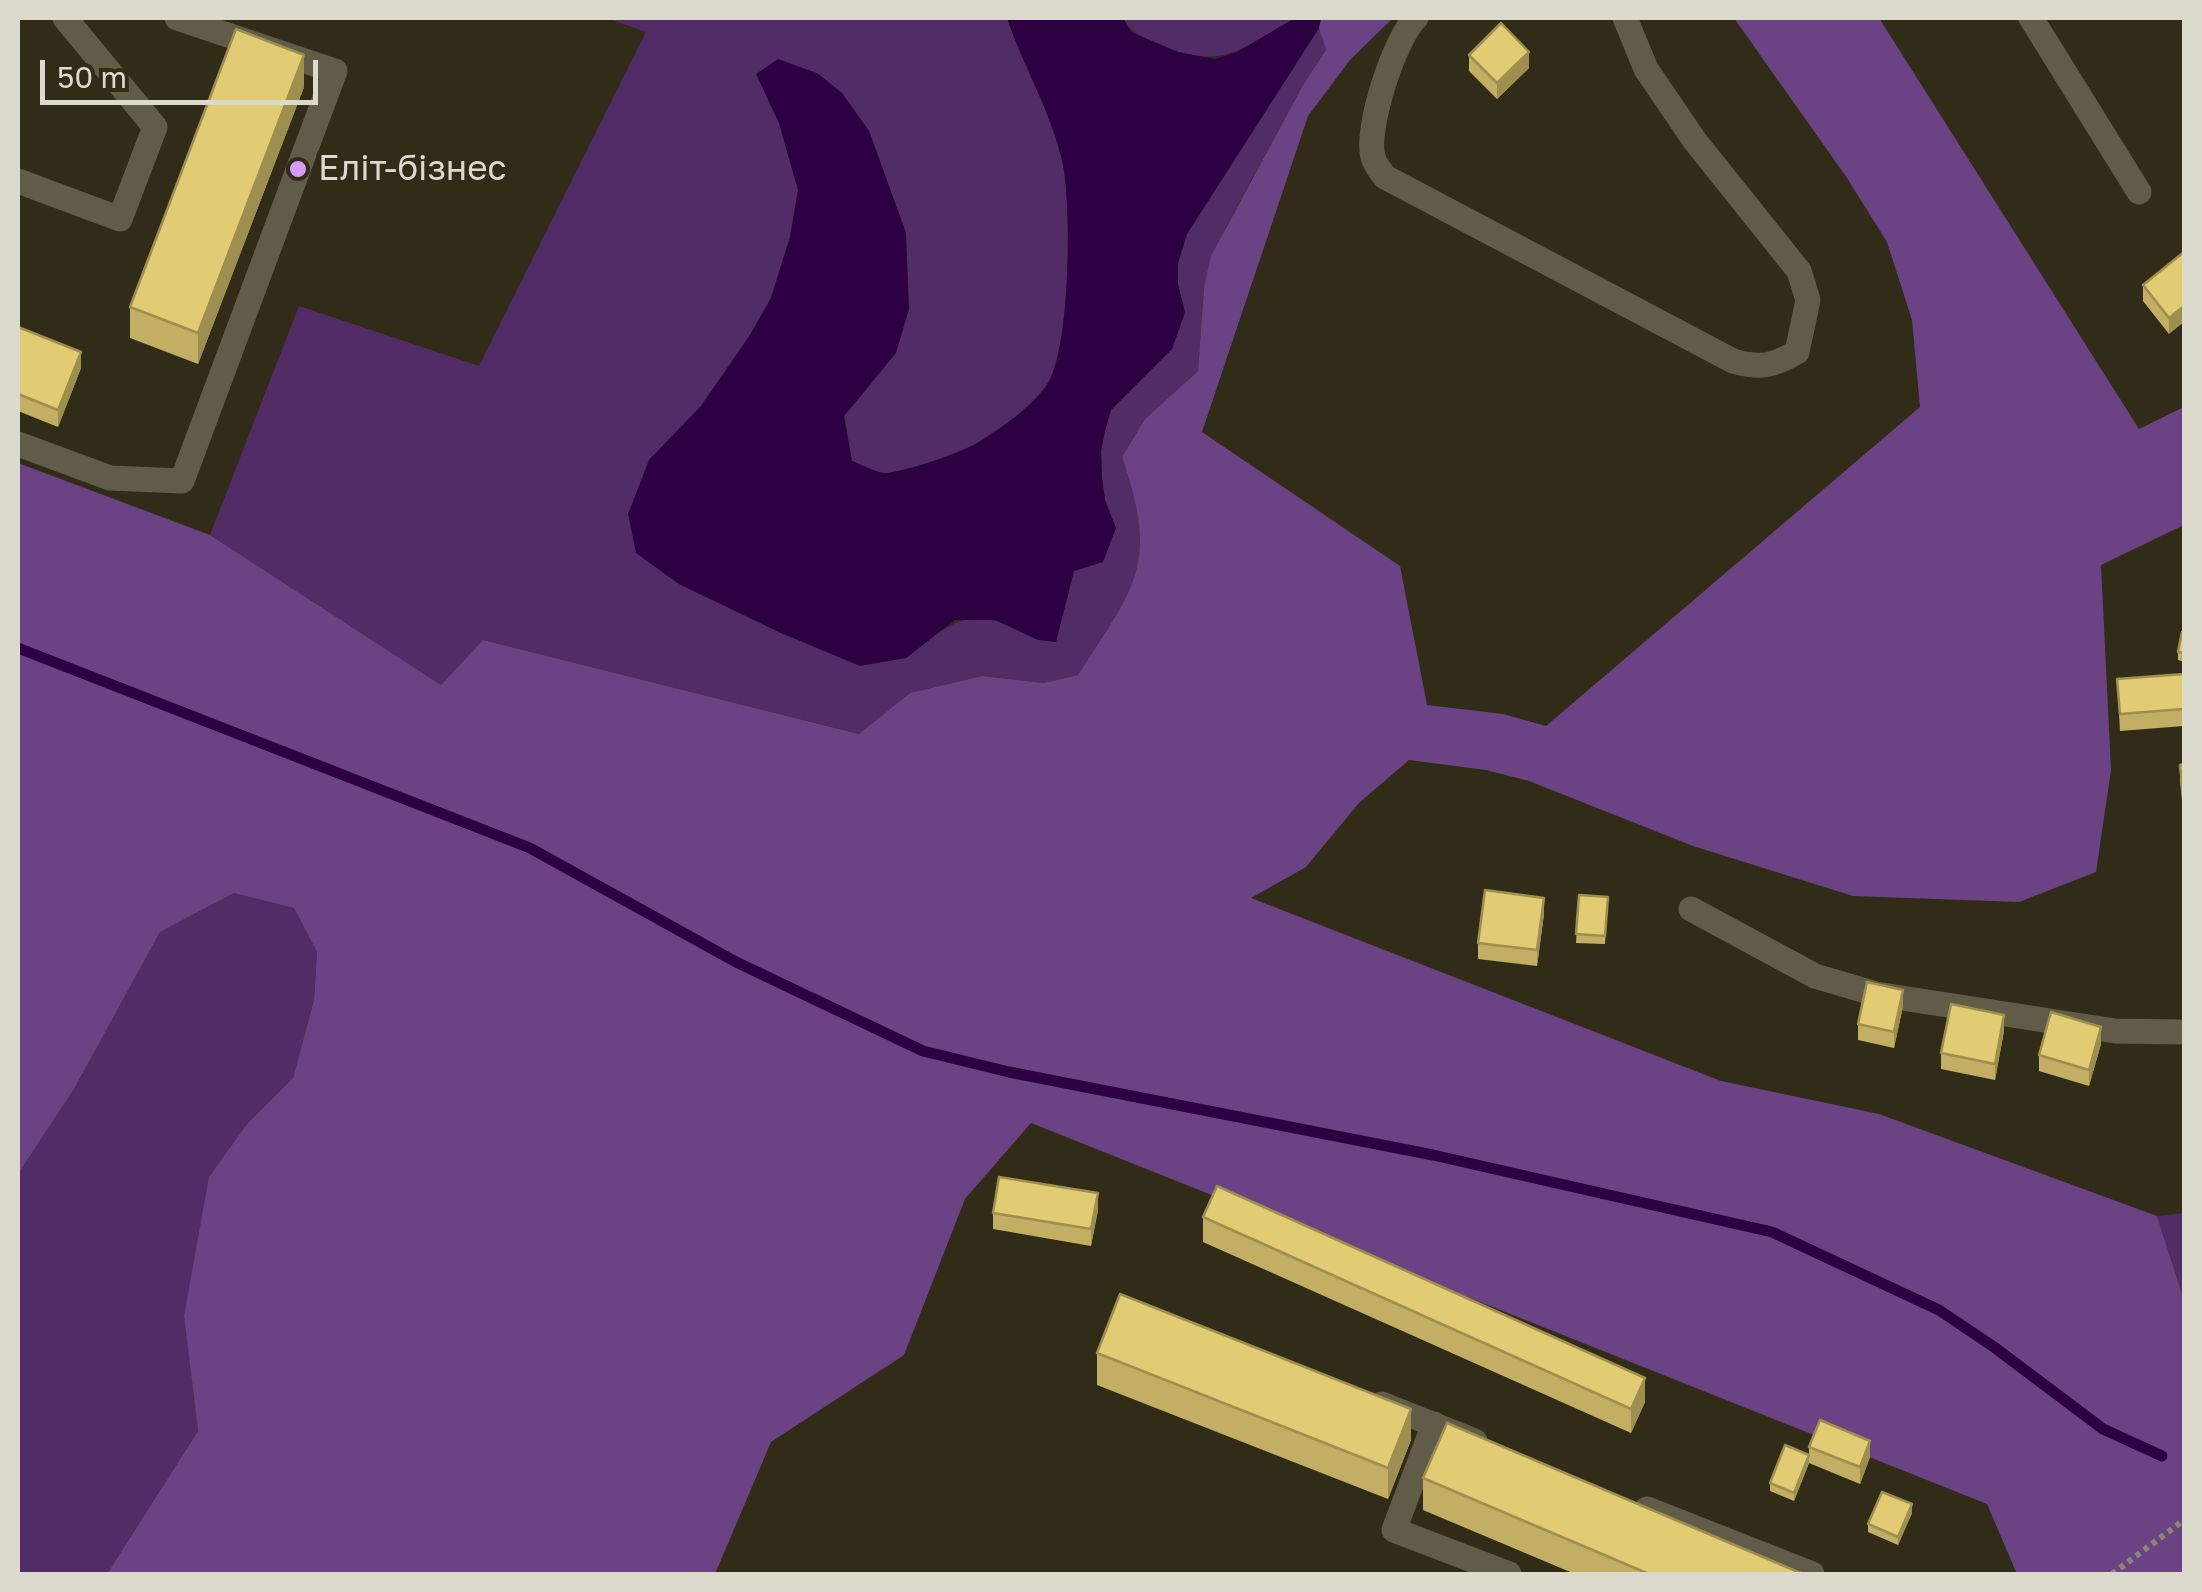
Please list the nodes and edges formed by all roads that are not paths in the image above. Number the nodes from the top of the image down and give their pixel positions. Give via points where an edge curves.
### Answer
1 (65, 18) edge
2 (177, 18) edge
3 (1416, 18) edge
4 (1625, 18) edge
5 (2031, 18) edge
6 (18, 180) edge
7 (2139, 192) dead end
8 (18, 444) edge
9 (1692, 908) dead end
10 (2184, 1032) edge
11 (1363, 1396) edge
12 (1434, 1424) junction
13 (1506, 1453) edge
14 (1632, 1503) edge
15 (1508, 1574) edge
16 (1812, 1574) edge

1 - 6 street via 155,127 120,219
2 - 8 street via 335,71 196,444 182,481 110,478
3 - 4 street via 1392,56 1375,126 1371,153 1385,176 1733,361 1771,367 1796,352 1800,339 1808,300 1798,271 1695,141 1646,69
5 - 7 street
9 - 10 street via 1816,976 1876,994 2115,1032
11 - 12 street
12 - 13 street
12 - 15 street via 1394,1530
14 - 16 street

